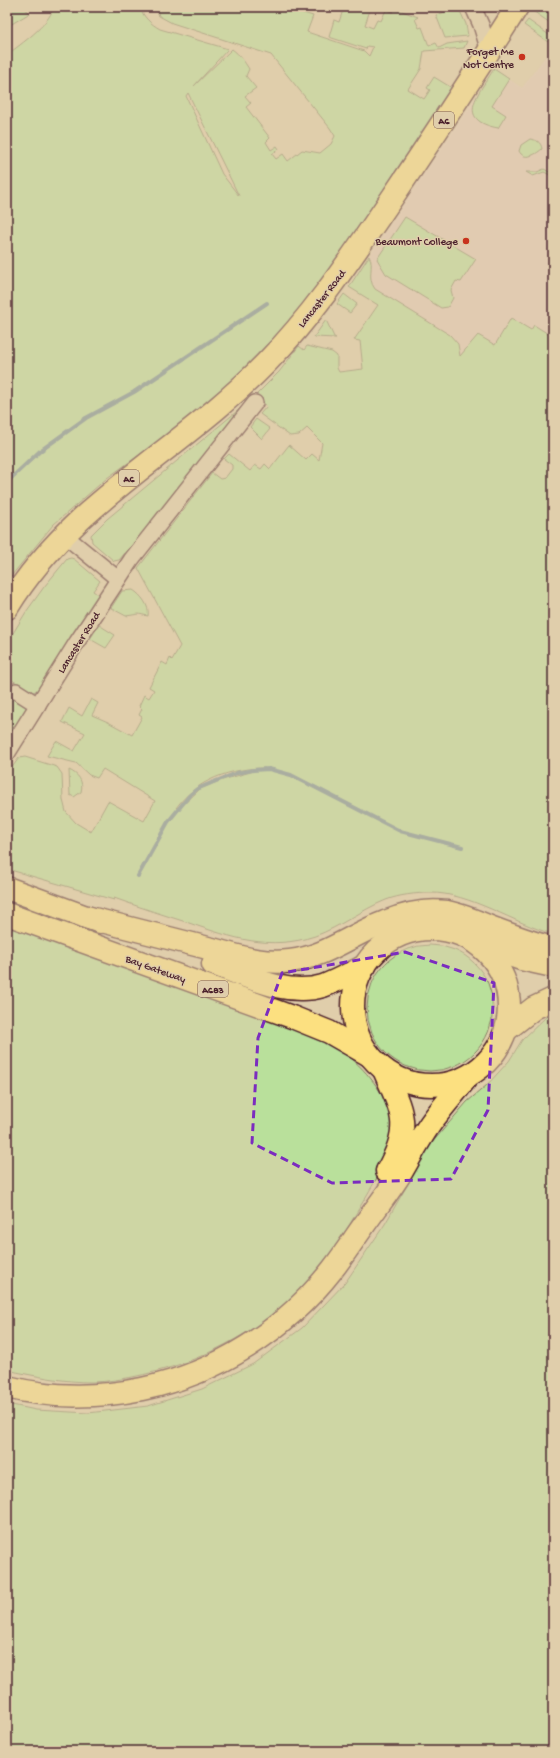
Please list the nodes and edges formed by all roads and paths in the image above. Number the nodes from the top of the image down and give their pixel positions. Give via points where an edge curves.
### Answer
1 (473, 7) edge
2 (517, 7) edge
3 (489, 51) junction
4 (255, 403) dead end
5 (64, 535) junction
6 (118, 579) junction
7 (7, 608) edge
8 (16, 691) dead end
9 (38, 705) junction
10 (7, 754) edge
11 (7, 888) edge
12 (7, 914) edge
13 (86, 917) junction
14 (475, 943) junction
15 (553, 948) edge
16 (365, 966) junction
17 (553, 966) edge
18 (553, 1000) edge
19 (506, 1030) junction
20 (369, 1055) junction
21 (384, 1070) junction
22 (467, 1077) junction
23 (346, 1250) junction
24 (7, 1387) edge

1 - 3 street
2 - 3 main road, Lancaster Road / A6
3 - 5 main road, Lancaster Road / A6 via 336,282 295,333 237,392 107,496
4 - 6 street, Lancaster Road via 190,483
5 - 6 street
5 - 7 main road, Lancaster Road / A6 via 34,570
6 - 9 street, Lancaster Road
8 - 9 street
9 - 10 street, Lancaster Road
11 - 13 main road, A683
12 - 20 main road, Bay Gateway / A683 via 292,1017 329,1032
13 - 15 main road via 240,958 264,962 290,961 312,956 334,948 383,922 424,912 447,912 462,916
13 - 16 main road, A683 via 290,989 323,986
14 - 16 main road via 459,934 442,930 406,933 381,948
14 - 17 main road via 521,959
14 - 19 main road via 488,953 505,981 510,1014
16 - 20 main road via 356,988 353,1011 358,1034
18 - 19 main road via 534,1008
19 - 22 main road via 492,1058
20 - 21 main road
21 - 22 main road via 399,1079 433,1086
21 - 23 main road via 401,1110 403,1127 400,1142
22 - 23 main road via 433,1120 402,1172
23 - 24 main road via 315,1290 281,1323 234,1356 182,1378 124,1393 84,1396 21,1391

